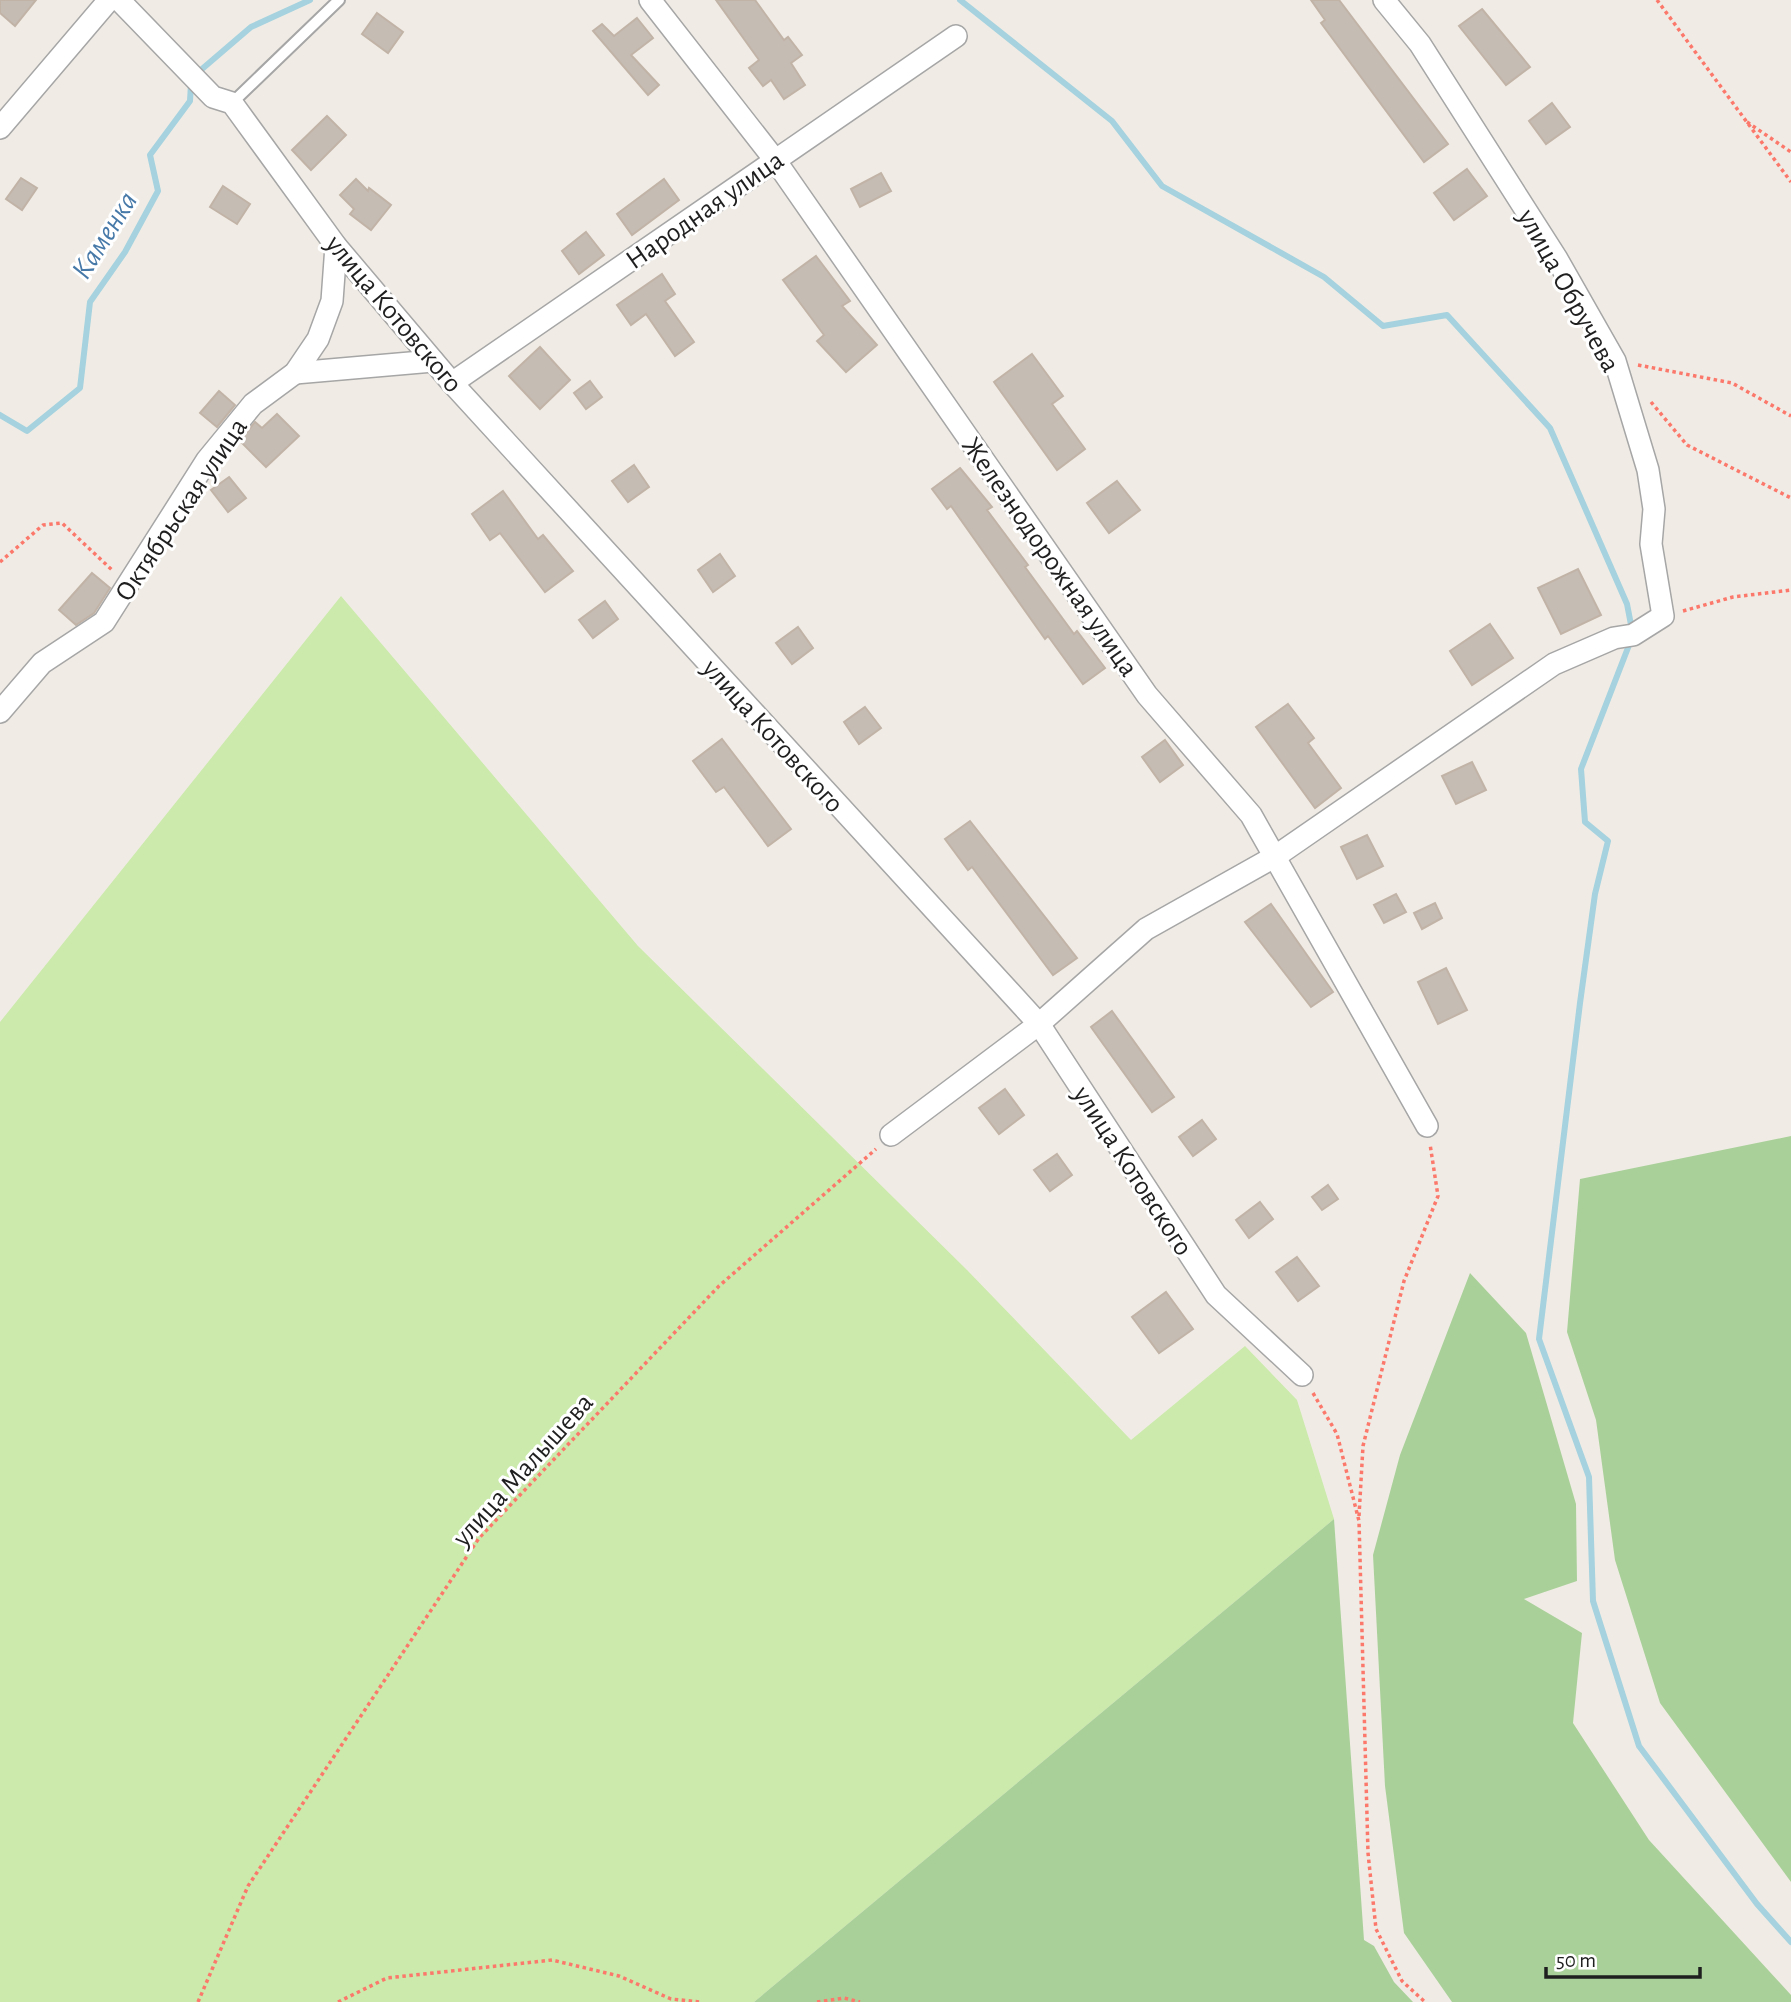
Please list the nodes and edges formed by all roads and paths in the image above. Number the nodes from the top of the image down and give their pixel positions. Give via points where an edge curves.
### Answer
1 (108, 0) edge
2 (118, 0) edge
3 (339, 0) edge
4 (650, 0) edge
5 (1384, 0) edge
6 (1657, 0) edge
7 (956, 36) dead end
8 (232, 103) junction
9 (1744, 120) junction
10 (0, 128) edge
11 (1791, 152) edge
12 (775, 160) junction
13 (1791, 182) edge
14 (336, 246) junction
15 (433, 361) junction
16 (1615, 361) junction
17 (295, 373) junction
18 (452, 383) junction
19 (1642, 393) dead end
20 (1791, 416) edge
21 (1791, 498) edge
22 (0, 562) edge
23 (128, 585) junction
24 (1791, 590) edge
25 (1663, 616) junction
26 (0, 712) edge
27 (1276, 856) junction
28 (1039, 1024) junction
29 (1427, 1126) joint
30 (891, 1135) joint
31 (1302, 1376) joint
32 (1359, 1521) junction
33 (198, 2002) edge
34 (338, 2002) edge
35 (701, 2002) edge
36 (817, 2002) edge
37 (860, 2002) edge
38 (1425, 2002) edge

1 - 10 street
2 - 8 street via 213,97
3 - 8 lane
4 - 12 street, Железнодорожная улица
5 - 16 street, улица Обручева via 1420,44
6 - 9 path
7 - 12 street, Народная улица
8 - 14 street, улица Котовского
9 - 11 path
9 - 13 path
12 - 18 street, Народная улица
12 - 27 street, Железнодорожная улица via 1147,695 1251,815
14 - 15 street, улица Котовского
14 - 17 street, Октябрьская улица via 332,301 318,340
15 - 17 street
15 - 18 street, улица Котовского
16 - 20 path via 1732,383
16 - 25 street, улица Обручева via 1648,470 1654,509 1651,544
17 - 23 street, Октябрьская улица via 253,404 207,460
18 - 28 street, улица Котовского
19 - 21 path via 1687,445
22 - 23 path via 43,525 62,523
23 - 26 street, Октябрьская улица via 104,622 42,663
24 - 25 path via 1732,597
25 - 27 street via 1633,635 1614,638 1554,664
27 - 28 street via 1146,929
27 - 29 street, Железнодорожная улица
28 - 30 street
28 - 31 street, улица Котовского via 1216,1295
29 - 32 path via 1438,1196 1404,1281 1372,1408 1363,1446
30 - 33 path, улица Малышева via 719,1286 479,1538 248,1886
31 - 32 path via 1337,1434
32 - 38 path via 1368,1853 1377,1929 1402,1981
34 - 35 path via 387,1978 552,1959 619,1976 671,1999
36 - 37 path via 844,1998

